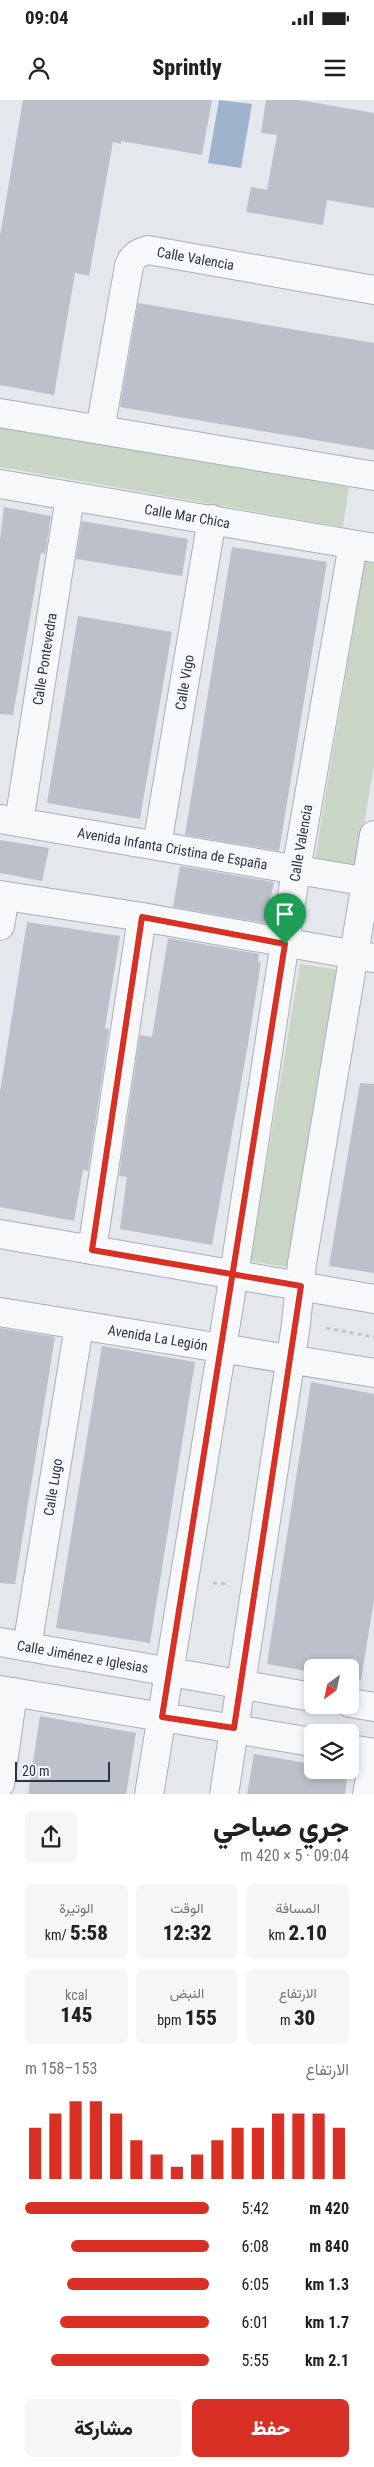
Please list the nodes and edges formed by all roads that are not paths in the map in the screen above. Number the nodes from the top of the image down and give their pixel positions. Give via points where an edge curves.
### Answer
1 (374, 290) edge
2 (0, 413) edge
3 (100, 430) junction
4 (374, 476) edge
5 (0, 484) edge
6 (70, 497) junction
7 (212, 519) junction
8 (363, 546) edge
9 (10, 820) edge
10 (374, 835) edge
11 (157, 845) junction
12 (296, 870) junction
13 (370, 882) edge
14 (3, 896) edge
15 (142, 917) junction
16 (0, 926) edge
17 (285, 944) junction
18 (365, 957) edge
19 (0, 1234) edge
20 (92, 1250) junction
21 (234, 1274) junction
22 (301, 1286) junction
23 (374, 1299) edge
24 (0, 1312) edge
25 (79, 1326) junction
26 (222, 1348) junction
27 (290, 1358) junction
28 (374, 1373) edge
29 (0, 1642) edge
30 (27, 1647) junction
31 (169, 1672) junction
32 (240, 1685) junction
33 (6, 1691) edge
34 (304, 1696) edge
35 (359, 1704) edge
36 (374, 1707) edge
37 (162, 1717) junction
38 (234, 1728) junction
39 (304, 1741) edge
40 (359, 1751) edge
41 (374, 1754) edge
42 (0, 1784) edge
43 (149, 1794) edge
44 (224, 1794) edge
45 (367, 1794) edge

1 - 3 street, Calle Valencia via 148,250 141,252 128,266
2 - 3 street
3 - 4 street
5 - 6 street, Calle Mar Chica
6 - 7 street, Calle Mar Chica
6 - 9 street, Calle Pontevedra
7 - 8 street, Calle Mar Chica
7 - 11 street, Calle Vigo
8 - 12 street, Calle Valencia
9 - 11 street, Avenida Infanta Cristina de España
10 - 13 street
11 - 12 street, Avenida Infanta Cristina de España
12 - 13 street, Avenida Infanta Cristina de España
12 - 17 street, Calle Valencia
13 - 18 street
14 - 15 street
14 - 16 street
15 - 17 street
15 - 20 street
17 - 18 street
17 - 21 street, Calle Valencia
18 - 22 street via 302,1263
19 - 20 street
20 - 21 street
21 - 22 street
21 - 26 street, Calle Valencia
22 - 23 street
22 - 27 street
24 - 25 street, Avenida La Legión
25 - 26 street, Avenida La Legión
25 - 30 street, Calle Lugo
26 - 27 street, Avenida La Legión
26 - 31 street, Calle Valencia
27 - 28 street, Avenida La Legión
27 - 32 street
29 - 30 street, Calle Jiménez e Iglesias
30 - 31 street, Calle Jiménez e Iglesias
31 - 32 street, Calle Jiménez e Iglesias
31 - 37 street, Calle Valencia
32 - 34 street, Calle Jiménez e Iglesias
32 - 38 street
33 - 37 street
33 - 42 street
35 - 36 street
37 - 38 street
37 - 43 street, Calle Valencia
38 - 39 street
38 - 44 street
40 - 41 street
41 - 45 street

